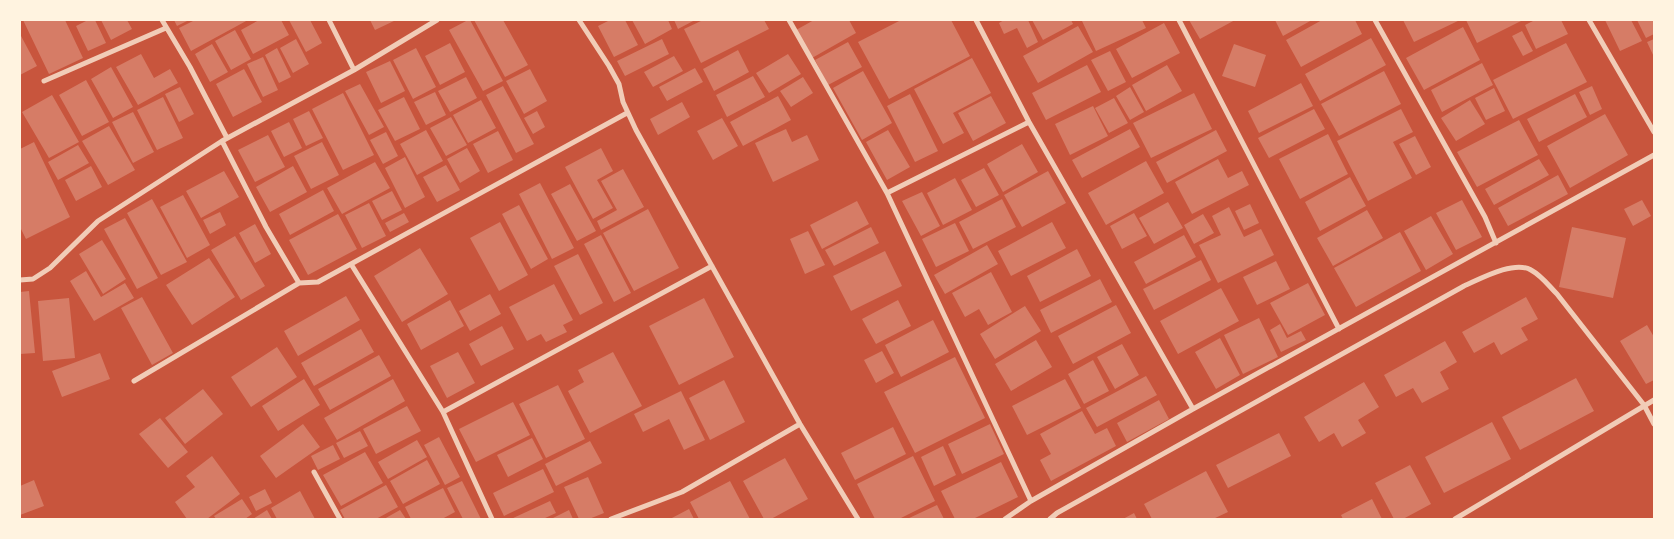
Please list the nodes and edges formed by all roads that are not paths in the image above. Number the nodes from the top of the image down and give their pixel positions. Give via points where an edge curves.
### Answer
1 (162, 20) edge
2 (329, 20) edge
3 (437, 20) edge
4 (579, 20) edge
5 (789, 20) edge
6 (976, 20) edge
7 (1179, 20) edge
8 (1375, 20) edge
9 (1589, 20) edge
10 (166, 28) junction
11 (354, 70) junction
12 (44, 81) dead end
13 (627, 112) junction
14 (1029, 122) junction
15 (1654, 132) edge
16 (224, 140) junction
17 (1654, 155) edge
18 (887, 193) junction
19 (1496, 243) junction
20 (351, 264) junction
21 (712, 266) junction
22 (20, 280) edge
23 (299, 283) junction
24 (1339, 329) junction
25 (134, 380) dead end
26 (1654, 400) edge
27 (1644, 405) junction
28 (1193, 409) junction
29 (443, 412) junction
30 (800, 424) junction
31 (1654, 424) edge
32 (314, 472) dead end
33 (1032, 501) junction
34 (340, 519) edge
35 (492, 519) edge
36 (611, 519) edge
37 (858, 519) edge
38 (1005, 519) edge
39 (1050, 519) edge
40 (1455, 519) edge

1 - 10 street
2 - 11 street
3 - 11 street
4 - 13 street via 619,84
5 - 18 street
6 - 14 street
7 - 24 street
8 - 19 street
9 - 15 street
10 - 12 street
10 - 16 street via 190,67
11 - 16 street
13 - 20 street
13 - 21 street
14 - 18 street
14 - 28 street
16 - 22 street via 98,222 50,268 33,279
16 - 23 street via 266,227
17 - 19 street
18 - 33 street
19 - 24 street
20 - 23 street via 318,282
20 - 29 street
21 - 29 street
21 - 30 street
23 - 25 street
24 - 28 street
26 - 27 street
27 - 31 street
27 - 39 street via 1544,279 1529,269 1514,267 1464,286
27 - 40 street
28 - 33 street
29 - 35 street
30 - 36 street via 682,492
30 - 37 street
32 - 34 street
33 - 38 street

